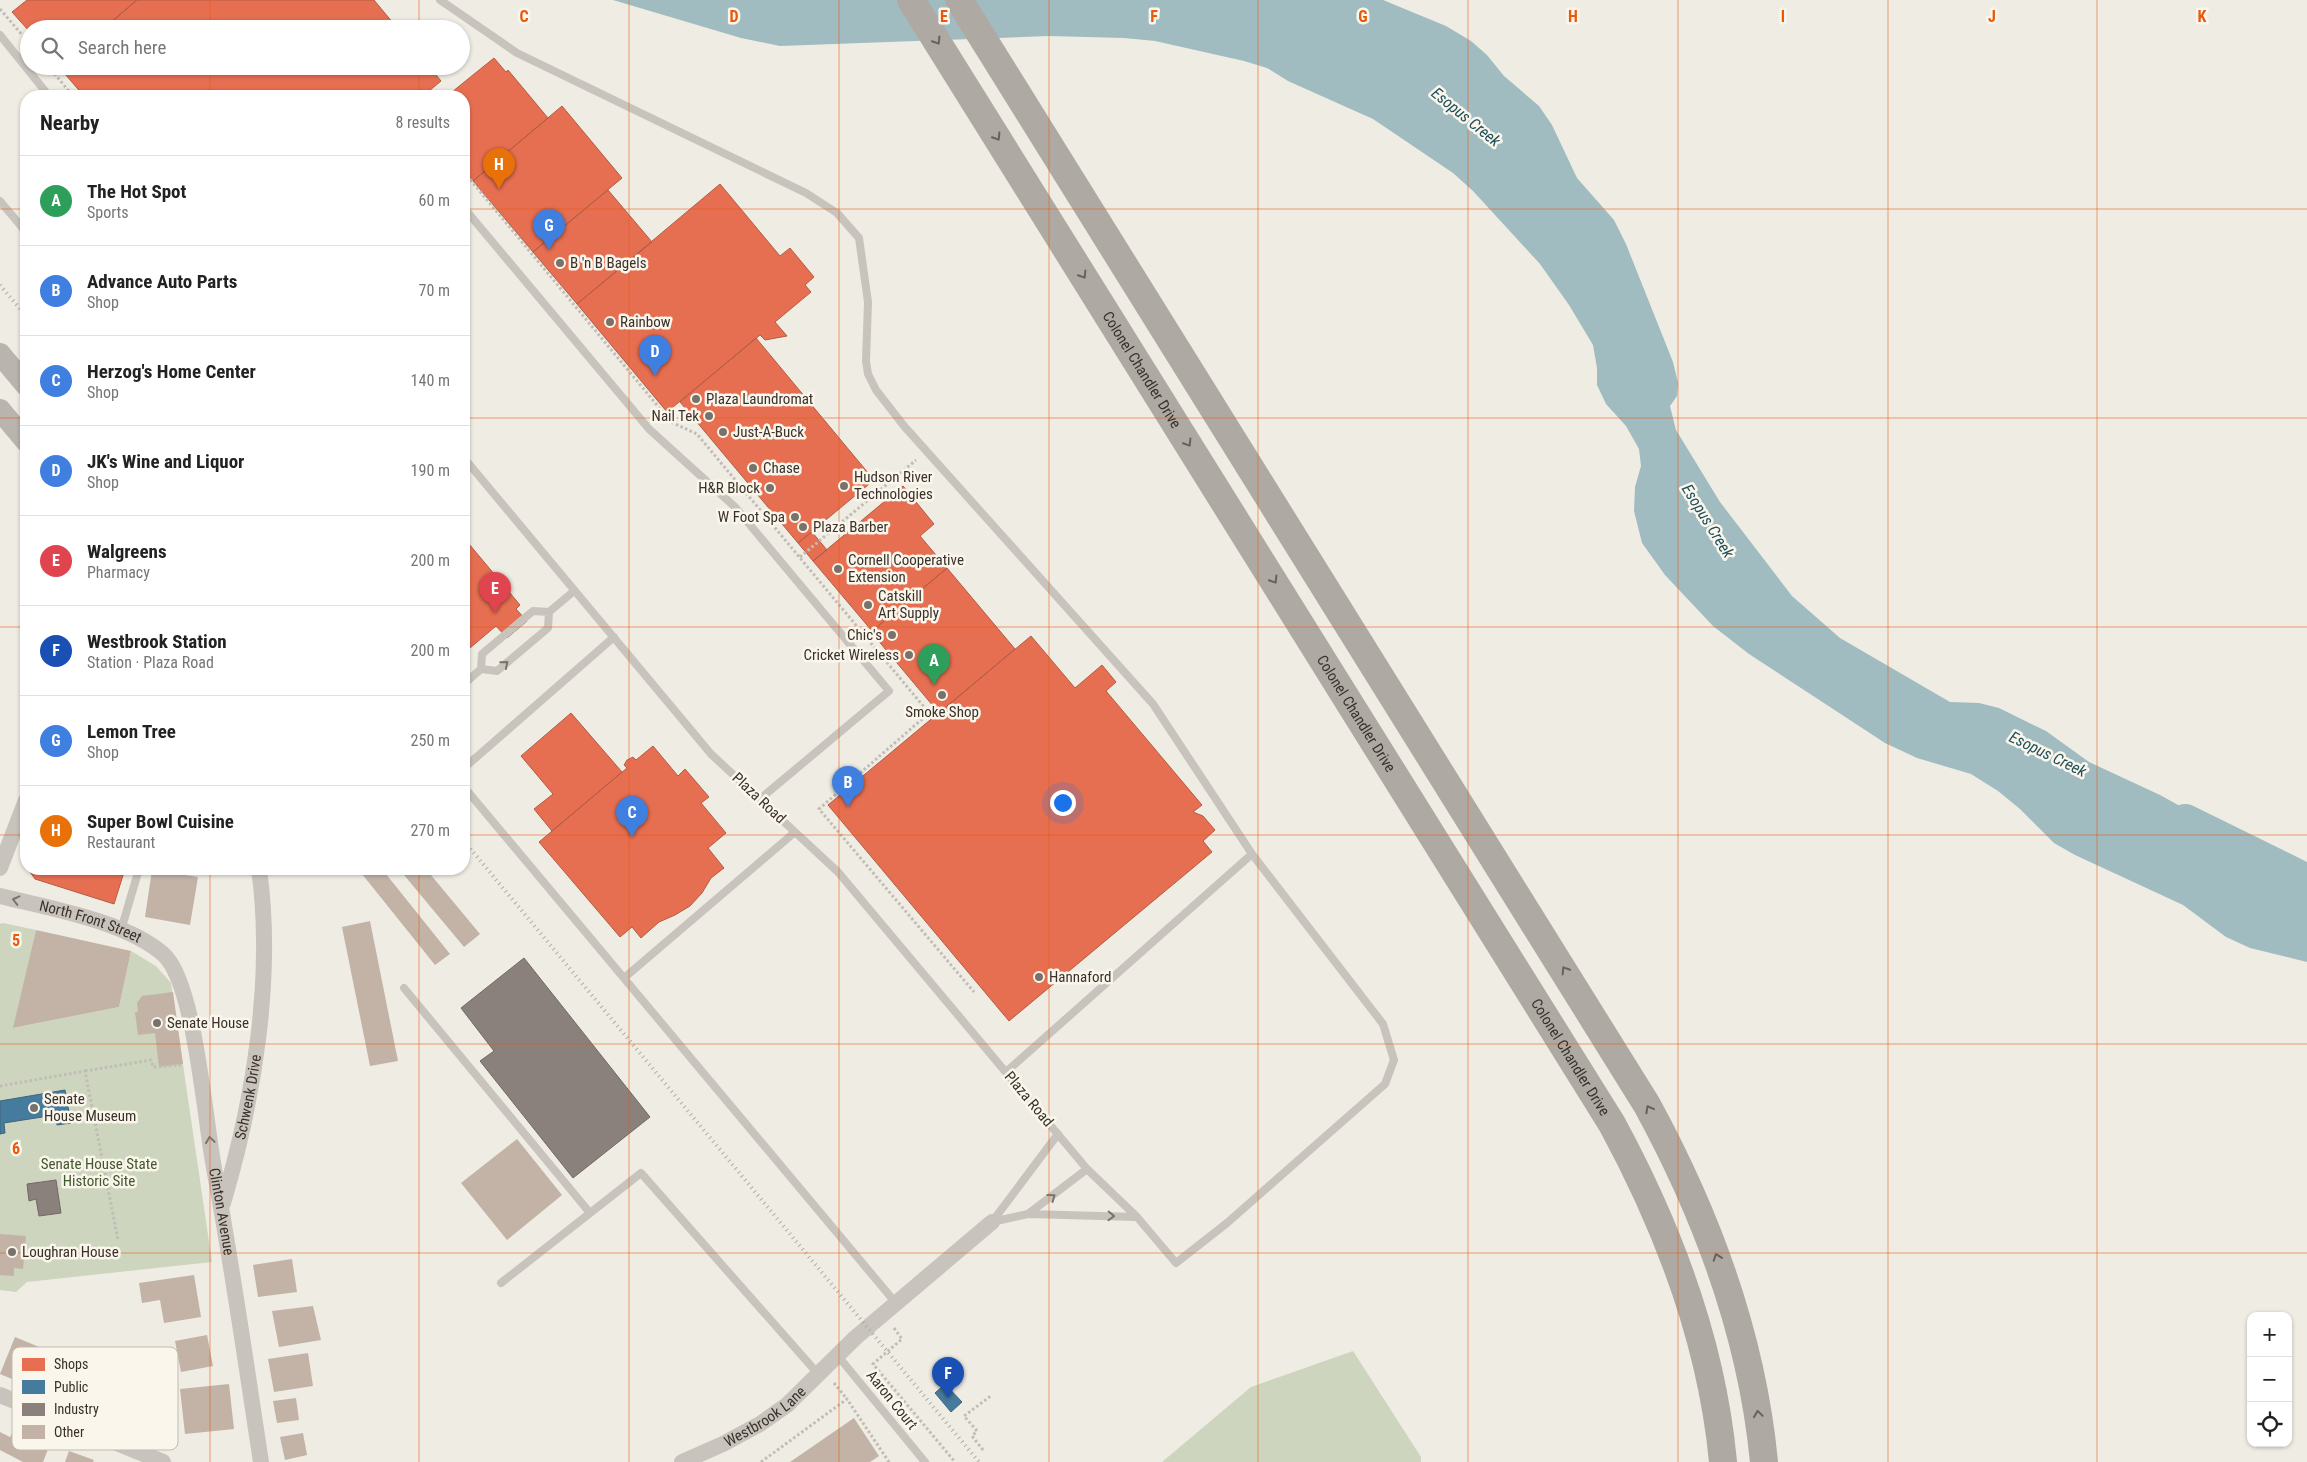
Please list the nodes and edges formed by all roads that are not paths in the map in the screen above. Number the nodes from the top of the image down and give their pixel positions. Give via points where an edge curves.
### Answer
1 (440, 0) edge
2 (911, 0) edge
3 (959, 0) edge
4 (469, 20) edge
5 (470, 21) edge
6 (0, 35) edge
7 (20, 59) edge
8 (33, 75) edge
9 (45, 90) edge
10 (0, 201) edge
11 (470, 215) edge
12 (20, 225) edge
13 (0, 354) edge
14 (20, 378) edge
15 (0, 410) edge
16 (20, 434) edge
17 (470, 465) edge
18 (574, 591) junction
19 (549, 612) junction
20 (614, 637) junction
21 (481, 669) junction
22 (470, 679) edge
23 (470, 763) edge
24 (470, 795) edge
25 (760, 799) junction
26 (20, 816) edge
27 (795, 832) junction
28 (1252, 854) junction
29 (0, 868) edge
30 (137, 875) edge
31 (259, 875) edge
32 (0, 896) edge
33 (121, 930) junction
34 (172, 964) joint
35 (624, 978) junction
36 (404, 988) dead end
37 (1006, 1072) junction
38 (1058, 1134) junction
39 (1087, 1169) junction
40 (222, 1205) junction
41 (590, 1213) junction
42 (1028, 1214) junction
43 (1137, 1217) junction
44 (992, 1222) junction
45 (501, 1283) dead end
46 (895, 1302) junction
47 (838, 1356) junction
48 (819, 1375) junction
49 (0, 1395) edge
50 (12, 1400) edge
51 (134, 1450) edge
52 (163, 1462) edge
53 (261, 1462) edge
54 (682, 1462) edge
55 (925, 1462) edge
56 (1723, 1462) edge
57 (1764, 1462) edge

1 - 4 lane
2 -> 56 highway, Colonel Chandler Drive via 1612,1124 1677,1264 1711,1386
57 -> 3 highway via 1753,1387 1728,1289 1695,1201 1652,1113
5 - 28 lane via 517,53 806,193 837,213 859,238 868,302 866,361 876,390 926,451 1153,704
6 - 7 lane
8 - 9 lane
10 - 12 lane
11 - 25 lane via 649,429 735,507 889,691
13 - 14 street
15 - 16 street
17 - 18 lane, Plaza Road
18 - 19 lane
18 - 20 lane, Plaza Road
19 - 21 lane via 533,611 482,654
21 -> 19 lane via 497,671 548,628
20 - 23 lane
20 - 25 lane, Plaza Road via 711,754
21 - 22 lane
24 - 35 lane
25 - 27 lane, Plaza Road
26 - 29 street
27 - 35 lane
27 - 37 lane, Plaza Road via 838,872
28 - 37 lane
28 - 43 lane via 1383,1024 1394,1060 1385,1084 1227,1223 1176,1263
30 - 33 lane
31 - 40 street, Schwenk Drive via 264,969 254,1066
33 -> 32 street, North Front Street via 95,920
33 - 34 street, North Front Street via 162,953
40 -> 34 street, Clinton Avenue via 197,1050 180,982
35 - 46 lane
36 - 41 lane
37 - 38 lane, Plaza Road
38 - 39 lane, Plaza Road
38 - 44 lane, Plaza Road
42 -> 39 lane, Plaza Road
39 - 43 lane
40 - 53 street, Clinton Avenue
41 - 45 lane
41 - 48 lane via 641,1173
42 -> 43 lane
42 - 44 lane, Plaza Road
44 - 46 street, Plaza Road
46 - 47 street, Plaza Road
47 - 48 street, Westbrook Lane
47 - 55 lane, Aaron Court
48 - 54 street, Westbrook Lane via 787,1405 760,1424
49 - 50 street
51 - 52 street

